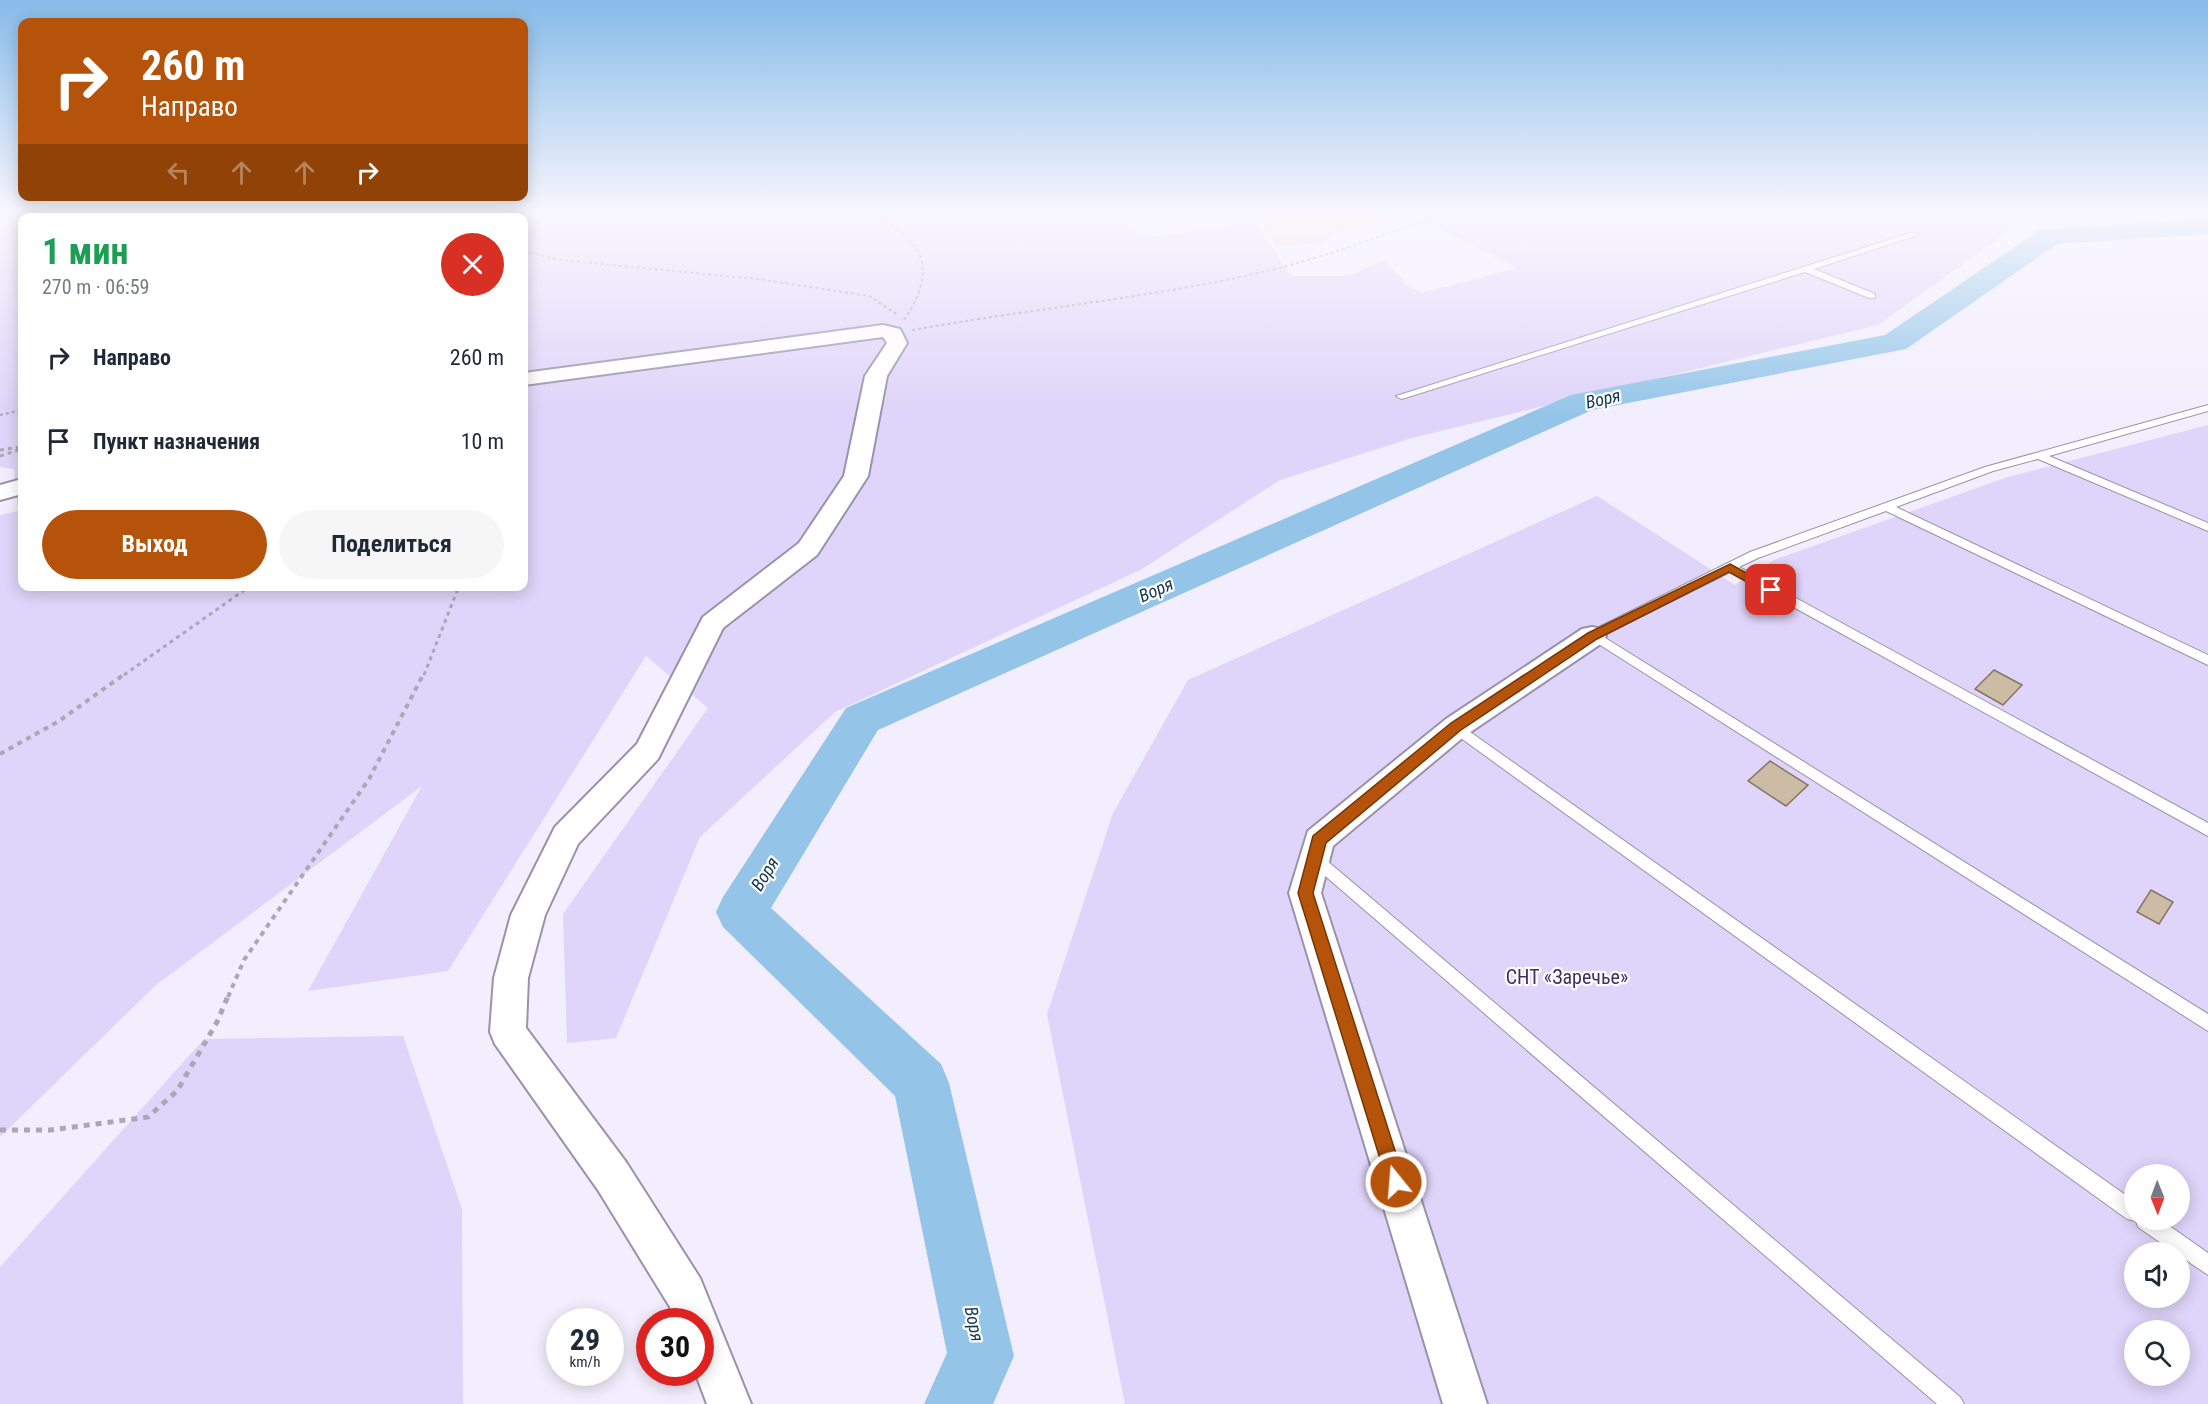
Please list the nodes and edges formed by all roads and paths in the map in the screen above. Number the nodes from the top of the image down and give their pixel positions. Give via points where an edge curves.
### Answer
1 (773, 282) edge
2 (920, 282) edge
3 (1214, 282) edge
4 (1766, 282) edge
5 (1837, 282) edge
6 (1872, 296) dead end
7 (899, 326) junction
8 (528, 378) edge
9 (1401, 396) dead end
10 (2208, 408) edge
11 (18, 411) edge
12 (2188, 413) junction
13 (0, 415) edge
14 (2208, 420) edge
15 (18, 448) edge
16 (18, 449) edge
17 (0, 450) edge
18 (2039, 455) junction
19 (0, 456) edge
20 (18, 487) edge
21 (0, 493) edge
22 (1887, 507) junction
23 (2208, 527) edge
24 (1730, 567) junction
25 (243, 591) edge
26 (457, 591) edge
27 (1592, 636) junction
28 (2208, 660) edge
29 (1456, 727) junction
30 (0, 754) edge
31 (2208, 830) edge
32 (1314, 858) junction
33 (2208, 1023) edge
34 (0, 1130) edge
35 (2124, 1205) edge
36 (2159, 1230) edge
37 (2208, 1264) edge
38 (691, 1308) edge
39 (714, 1366) edge
40 (729, 1404) edge
41 (1465, 1404) edge
42 (1953, 1404) edge

1 - 7 path via 868,296
2 - 7 path via 914,308
3 - 7 path
4 - 9 lane
5 - 6 lane
7 - 8 street
7 - 38 street via 897,344 876,376 856,476 808,549 712,623 648,751 566,836 528,915 511,978 508,1032 612,1176
10 - 12 lane
11 - 13 path
12 - 14 lane
12 - 18 lane
15 - 17 path
16 - 19 path
18 - 22 lane
18 - 23 lane
20 - 21 street
22 - 24 lane
22 - 28 lane
24 - 27 lane
24 - 31 lane
25 - 30 path via 59,721
26 - 34 path via 420,684 369,779 244,960 218,1022 177,1091 148,1117 51,1130
27 - 29 street
27 - 33 lane
29 - 32 street via 1319,840
29 - 35 lane
32 - 41 street via 1305,893
32 - 42 lane
36 - 37 lane
39 - 40 street

